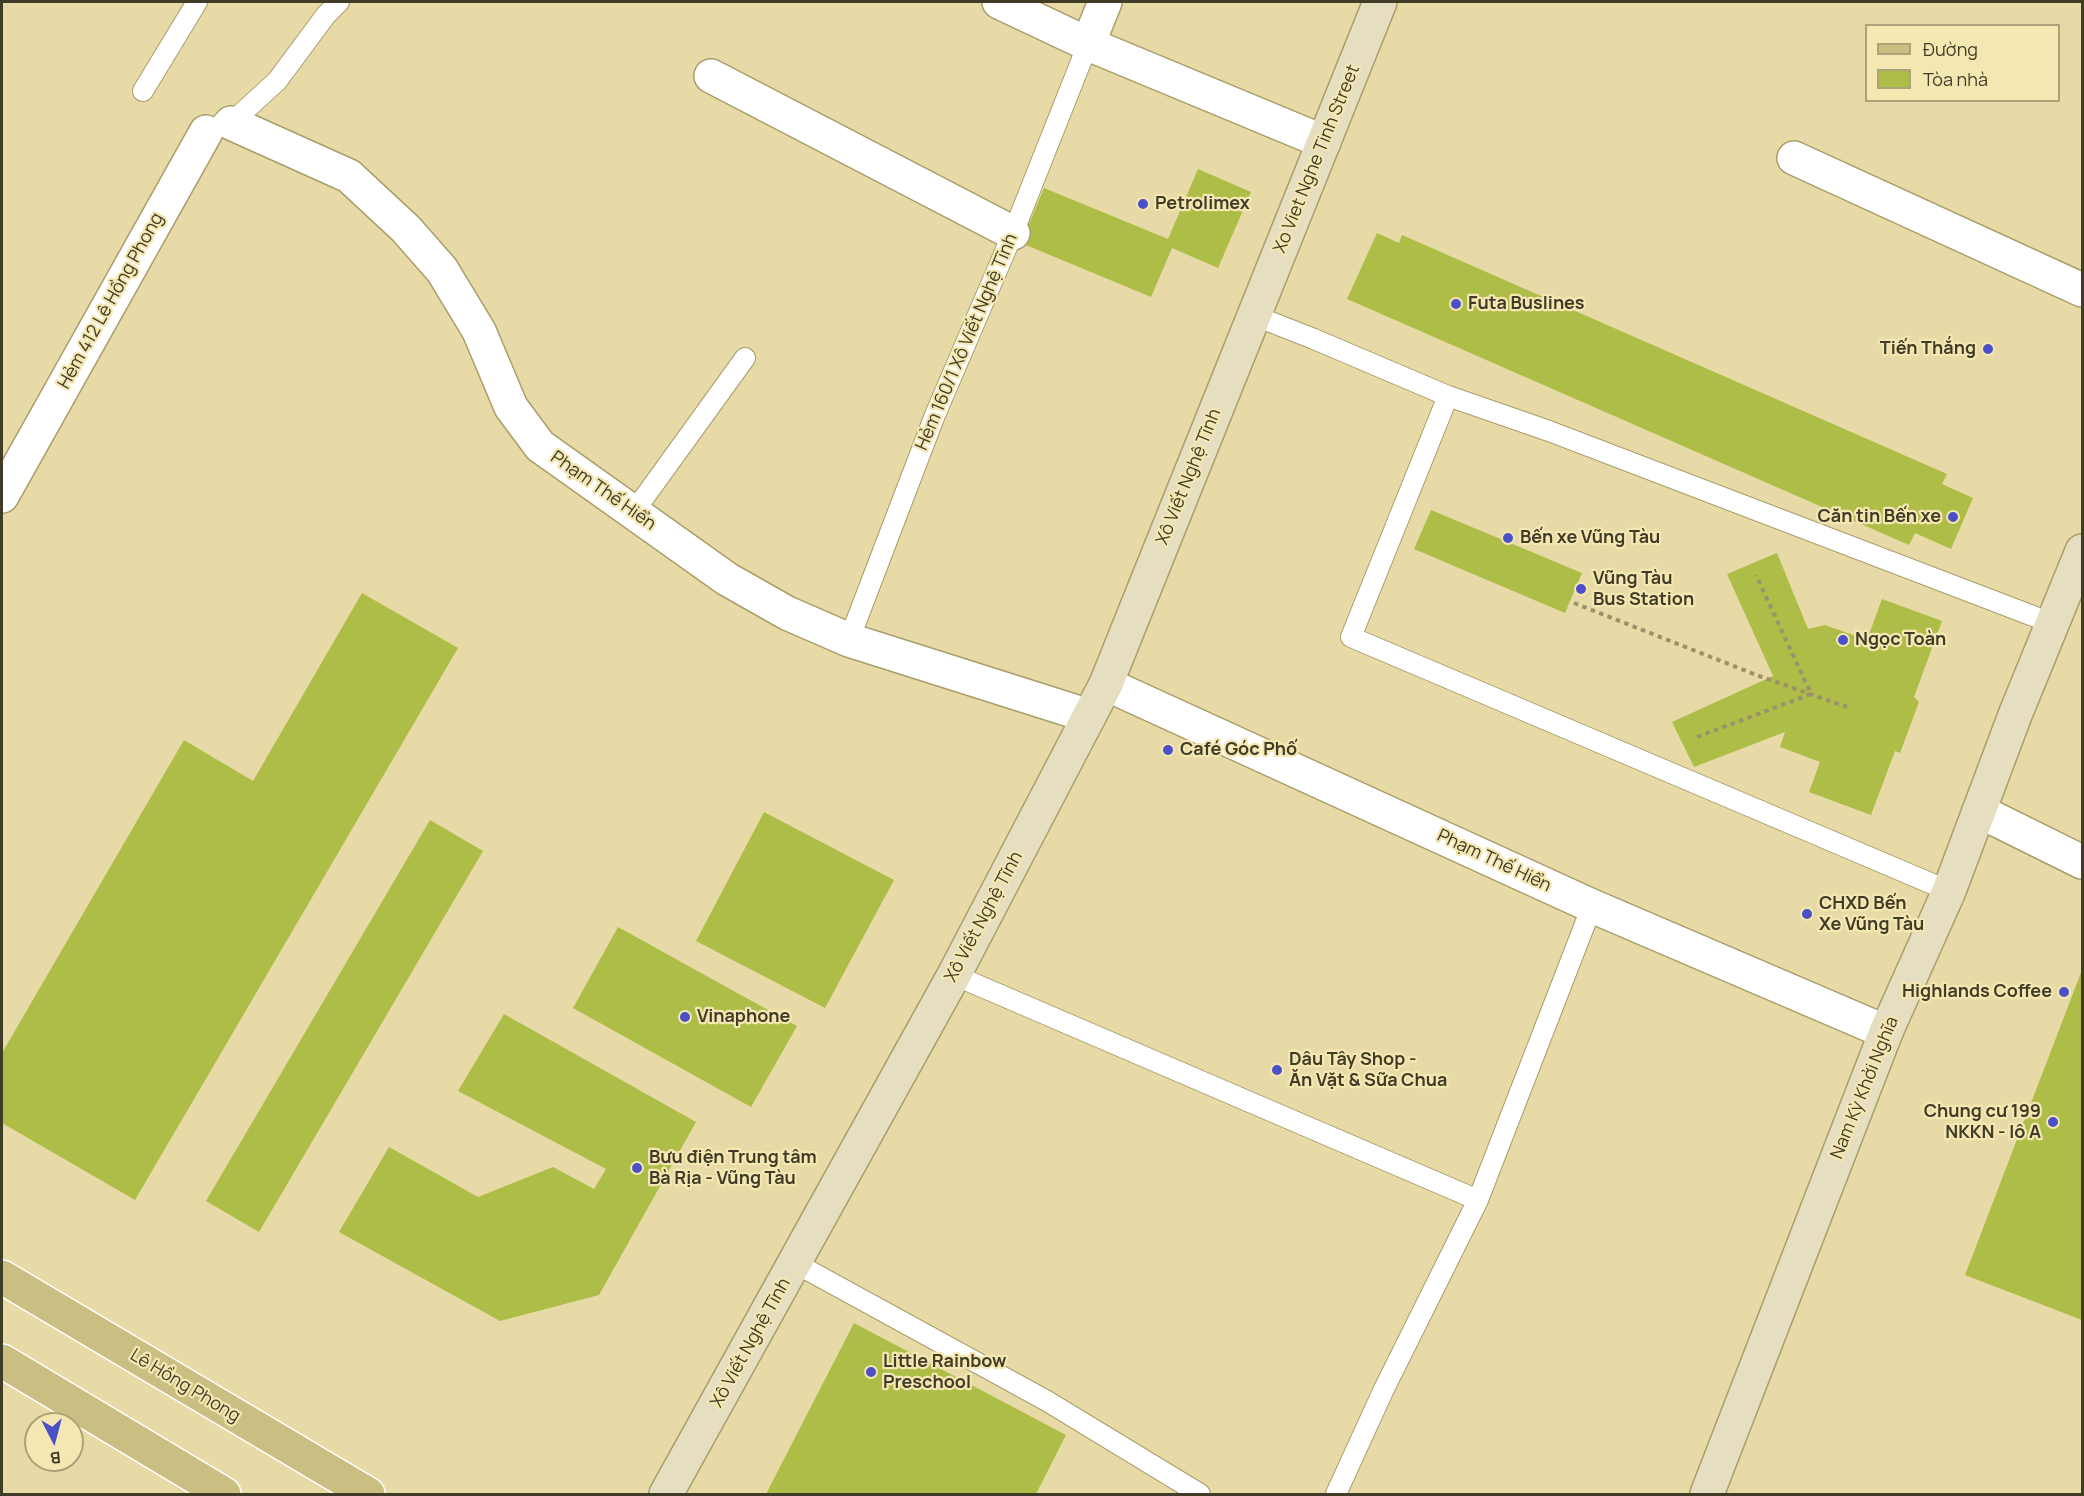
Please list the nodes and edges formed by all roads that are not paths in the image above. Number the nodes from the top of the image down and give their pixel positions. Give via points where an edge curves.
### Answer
1 (197, 2) edge
2 (339, 2) edge
3 (999, 2) edge
4 (1105, 2) edge
5 (1380, 2) edge
6 (1088, 44) junction
7 (711, 76) dead end
8 (143, 92) dead end
9 (219, 127) junction
10 (1324, 142) junction
11 (1794, 158) dead end
12 (1013, 233) junction
13 (2082, 290) edge
14 (1253, 315) junction
15 (745, 358) dead end
16 (1448, 396) junction
17 (2, 496) edge
18 (633, 513) junction
19 (2082, 551) edge
20 (2054, 624) junction
21 (849, 640) junction
22 (1106, 684) junction
23 (1089, 716) junction
24 (1979, 811) junction
25 (2082, 862) edge
26 (1949, 891) junction
27 (1593, 906) junction
28 (954, 975) junction
29 (1886, 1032) junction
30 (1478, 1200) junction
31 (795, 1263) junction
32 (2, 1277) edge
33 (2, 1360) edge
34 (224, 1494) edge
35 (368, 1494) edge
36 (666, 1494) edge
37 (1200, 1494) edge
38 (1336, 1494) edge
39 (1707, 1494) edge

1 - 8 lane
2 - 9 lane via 277,81
3 - 6 street
4 - 6 street
5 - 10 street, Xo Viet Nghe Tinh Street
6 - 10 street
6 - 12 lane, Hẻm 160/1 Xô Viết Nghệ Tĩnh
7 - 12 street
9 - 17 street, Hẻm 412 Lê Hồng Phong
9 - 18 street, Phạm Thế Hiển via 349,176 406,229 442,270 479,331 511,407 540,446
10 - 14 street, Xo Viet Nghe Tinh Street
11 - 13 street
12 - 21 lane, Hẻm 160/1 Xô Viết Nghệ Tĩnh via 935,415
14 - 16 lane
14 - 22 street, Xô Viết Nghệ Tĩnh
15 - 18 lane
16 - 20 lane
16 - 26 lane via 1351,637
18 - 21 street, Phạm Thế Hiển via 727,579 787,613
19 - 20 street, Nam Kỳ Khởi Nghĩa
20 - 24 street, Nam Kỳ Khởi Nghĩa
21 - 23 street, Phạm Thế Hiển
22 - 23 street, Xô Viết Nghệ Tĩnh
22 - 27 street, Phạm Thế Hiển
23 - 28 street, Xô Viết Nghệ Tĩnh
24 - 25 street
24 - 26 street, Nam Kỳ Khởi Nghĩa
26 - 29 street, Nam Kỳ Khởi Nghĩa
27 - 29 street, Phạm Thế Hiển
27 - 30 lane
28 - 30 lane
28 - 31 street, Xô Viết Nghệ Tĩnh
29 - 39 street, Nam Kỳ Khởi Nghĩa
30 - 38 lane
31 - 36 street, Xô Viết Nghệ Tĩnh
31 - 37 lane via 1047,1401
32 - 35 main road, Lê Hồng Phong
33 - 34 main road

